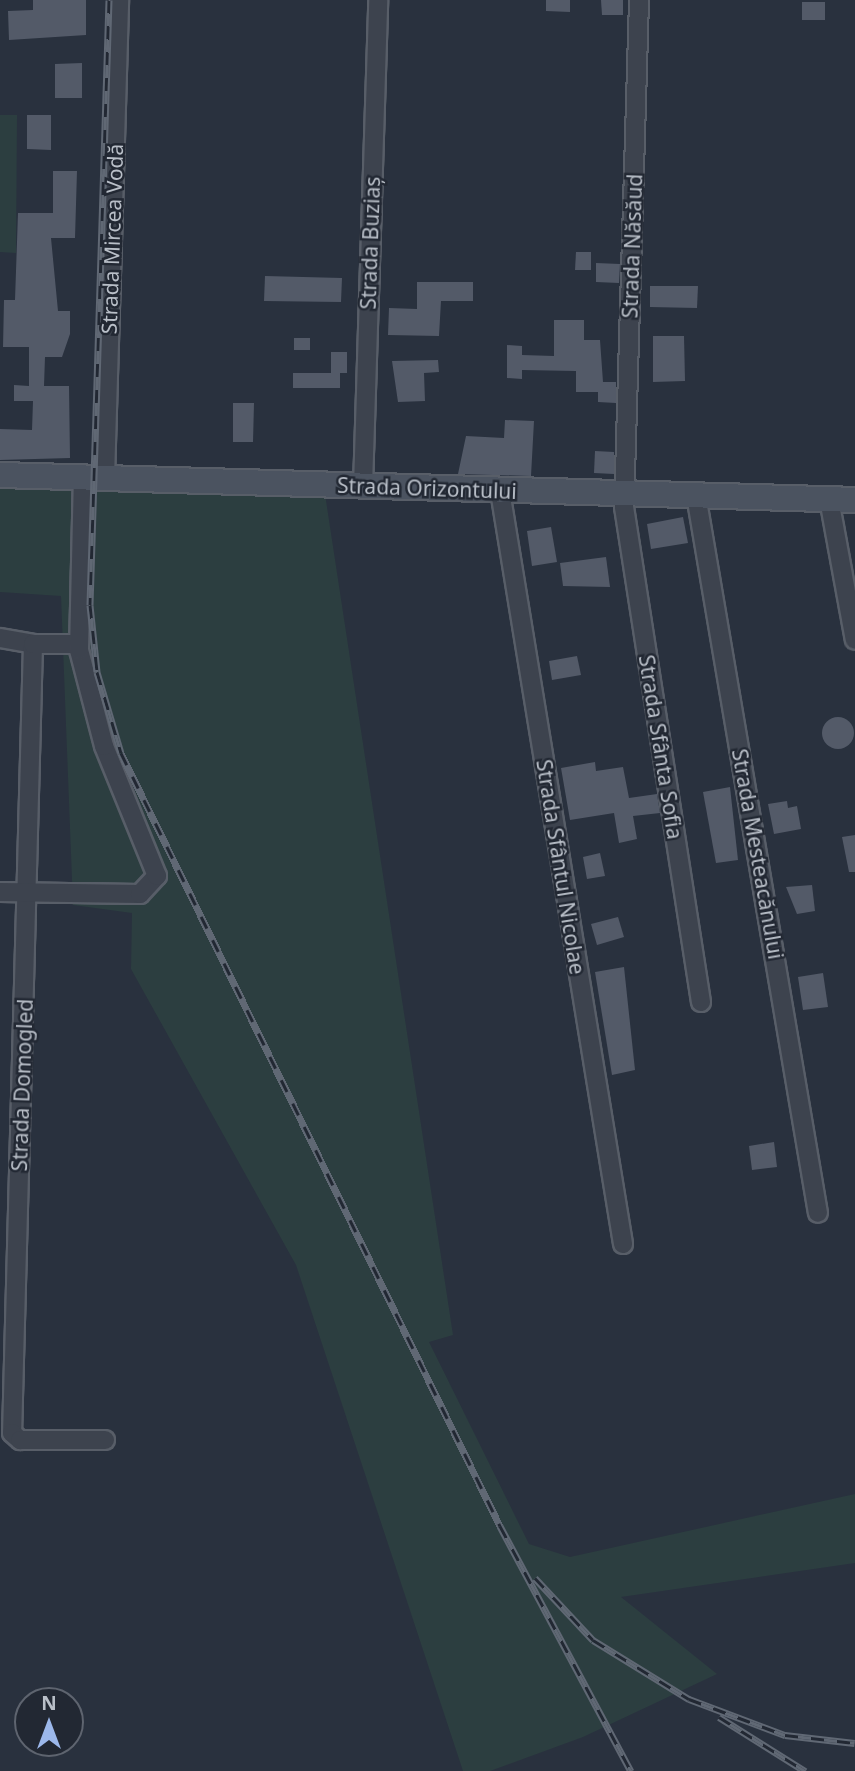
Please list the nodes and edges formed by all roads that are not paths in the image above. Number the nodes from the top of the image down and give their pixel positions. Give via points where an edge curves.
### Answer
1 (119, 0) edge
2 (377, 0) edge
3 (639, 0) edge
4 (0, 475) edge
5 (94, 478) junction
6 (363, 487) junction
7 (500, 491) junction
8 (626, 492) junction
9 (696, 495) junction
10 (829, 499) junction
11 (855, 500) edge
12 (0, 638) edge
13 (855, 640) edge
14 (33, 644) junction
15 (78, 644) junction
16 (0, 892) edge
17 (27, 892) junction
18 (701, 1002) dead end
19 (818, 1213) dead end
20 (623, 1244) dead end
21 (105, 1440) dead end

1 - 5 street, Strada Mircea Vodă
2 - 6 street, Strada Buziaș
3 - 8 street, Strada Năsăud
4 - 5 street, Strada Orizontului
5 - 6 street, Strada Orizontului
5 - 15 street, Strada Mircea Vodă
6 - 7 street, Strada Orizontului
7 - 8 street, Strada Orizontului
7 - 20 street, Strada Sfântul Nicolae
8 - 9 street, Strada Orizontului
8 - 18 street, Strada Sfânta Sofia
9 - 10 street, Strada Orizontului
9 - 19 street, Strada Mesteacănului
10 - 11 street, Strada Orizontului
10 - 13 street
12 - 14 street
14 - 15 street
14 - 17 street
15 - 17 street, Strada Mircea Vodă via 104,746 156,876 140,894
16 - 17 street
17 - 21 street, Strada Domogled via 12,1433 20,1440

